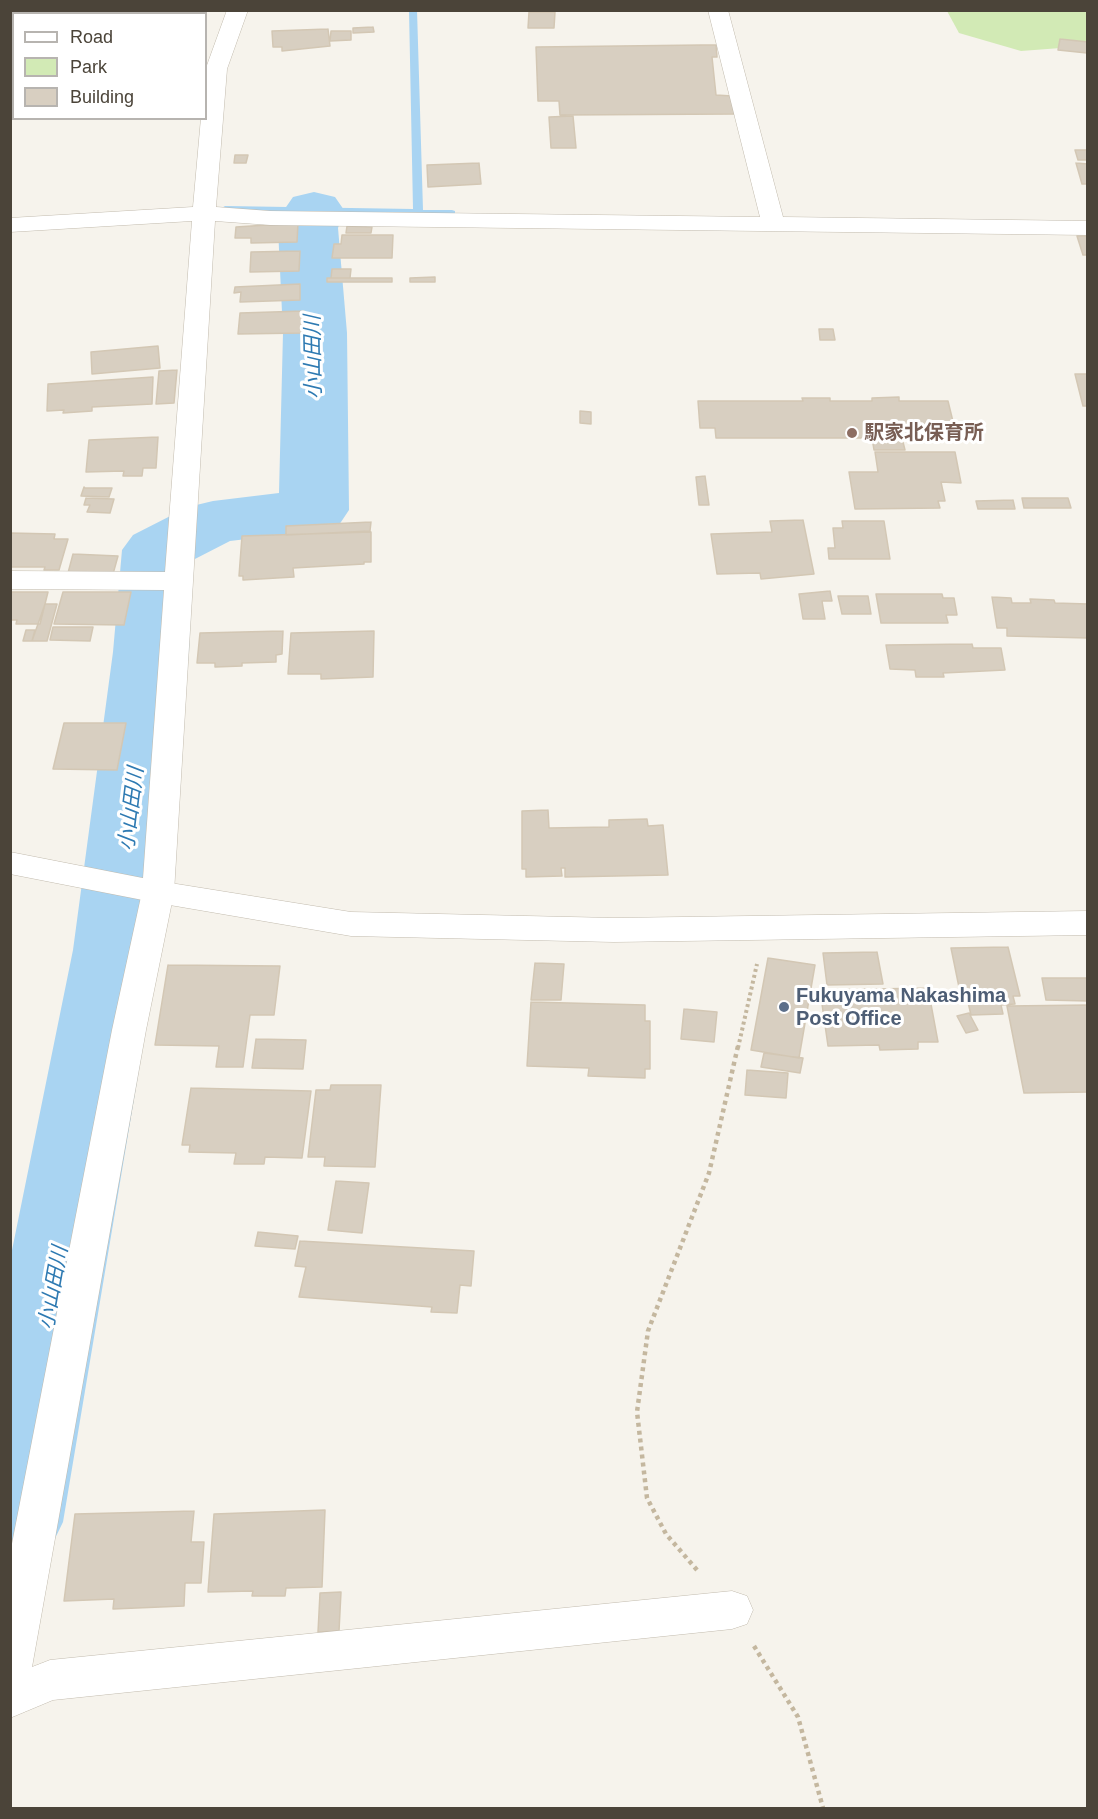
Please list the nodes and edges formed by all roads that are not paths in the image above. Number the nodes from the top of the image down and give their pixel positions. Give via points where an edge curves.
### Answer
1 (238, 10) edge
2 (718, 10) edge
3 (204, 213) junction
4 (773, 223) junction
5 (10, 225) edge
6 (1088, 228) edge
7 (10, 580) edge
8 (180, 581) junction
9 (10, 863) edge
10 (158, 892) junction
11 (1088, 923) edge
12 (732, 1610) road end
13 (10, 1669) edge
14 (10, 1698) edge

1 - 3 street via 216,69
2 - 4 street
3 - 4 street via 270,218
3 - 5 street
3 - 8 street
4 - 6 street
7 - 8 street
8 - 10 street
9 - 10 street
10 - 11 street via 351,924 614,930
10 - 13 street
12 - 14 street via 50,1680

